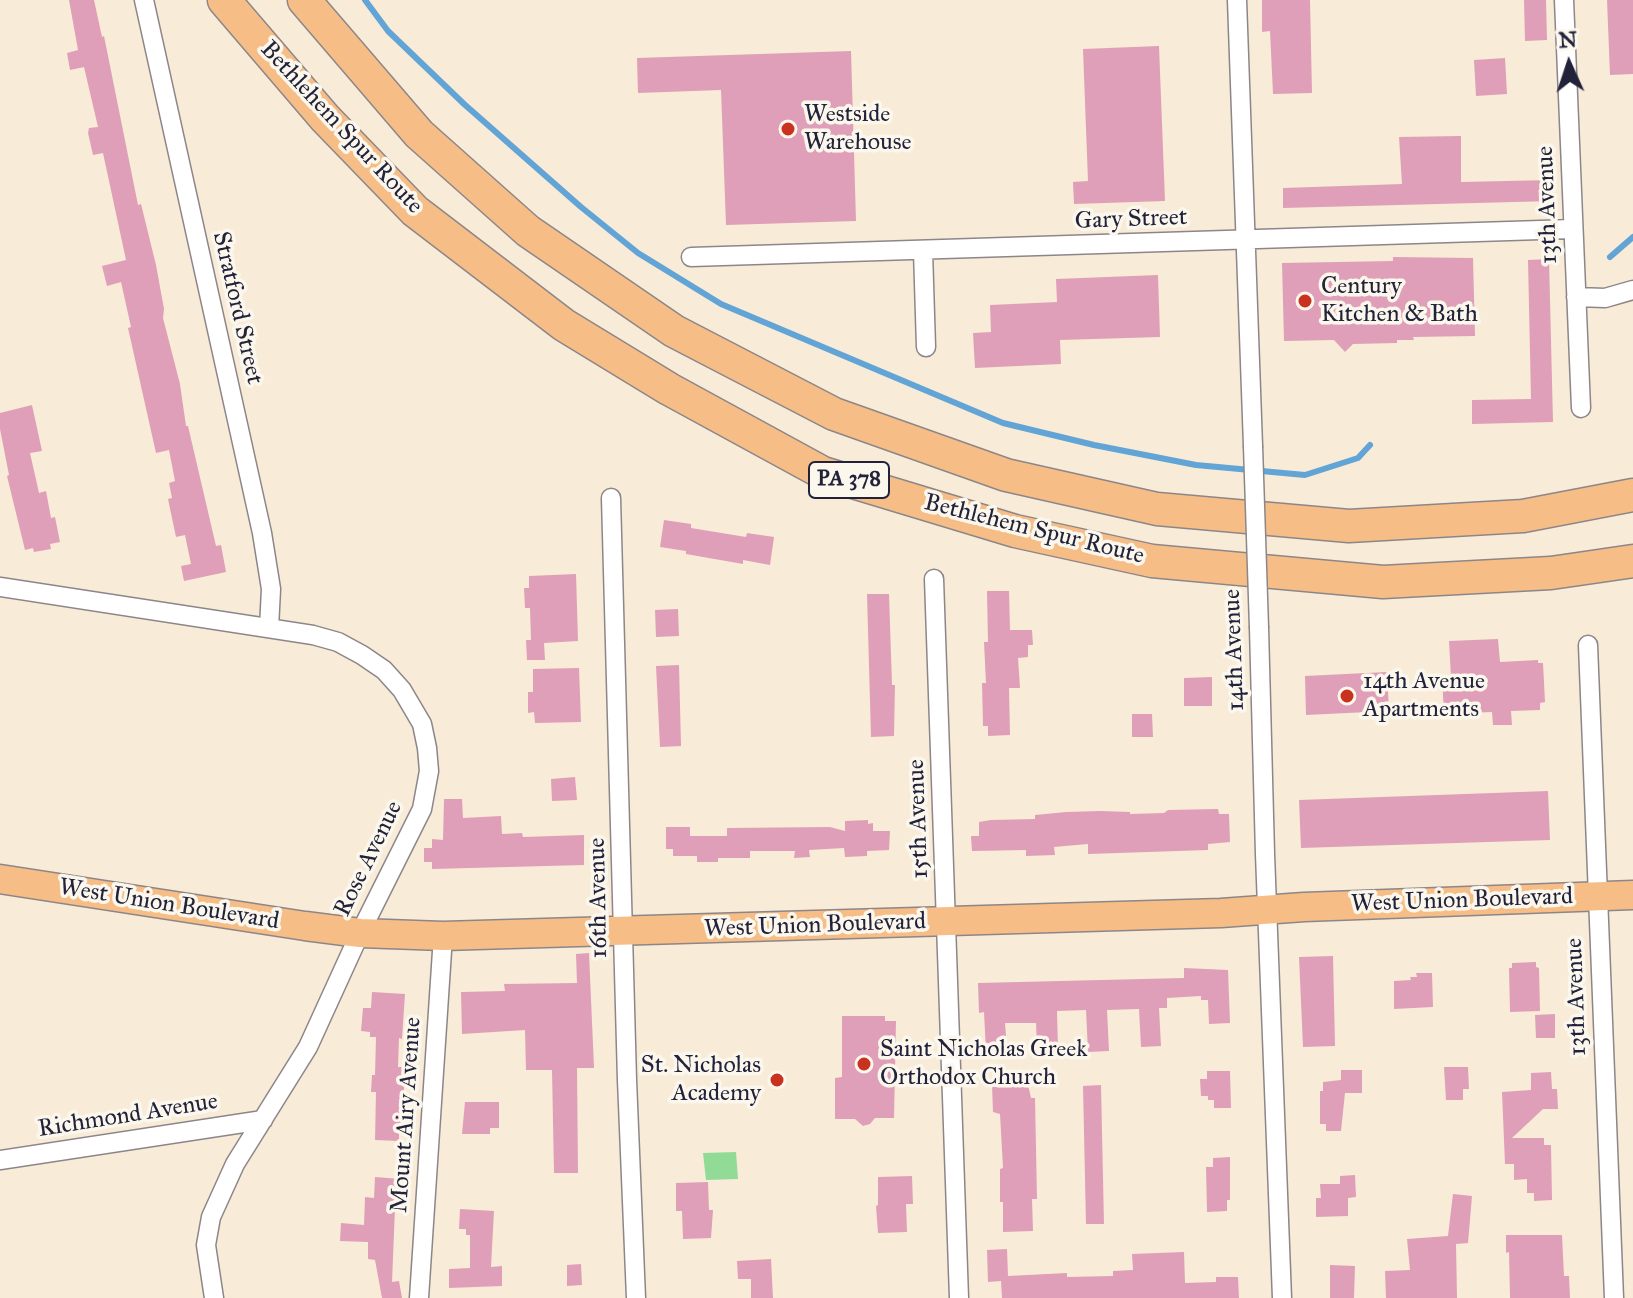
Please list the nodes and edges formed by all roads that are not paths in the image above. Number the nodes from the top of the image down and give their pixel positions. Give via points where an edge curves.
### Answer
1 (144, 0) edge
2 (224, 0) edge
3 (304, 0) edge
4 (1237, 0) edge
5 (1564, 0) edge
6 (1572, 229) junction
7 (1246, 240) junction
8 (923, 251) junction
9 (691, 257) dead end
10 (1633, 290) edge
11 (1576, 297) junction
12 (926, 347) dead end
13 (1581, 408) dead end
14 (1633, 495) edge
15 (611, 498) dead end
16 (1633, 561) edge
17 (934, 579) dead end
18 (0, 587) edge
19 (269, 628) junction
20 (1588, 645) dead end
21 (0, 879) edge
22 (1633, 895) edge
23 (1597, 896) junction
24 (1267, 910) junction
25 (947, 921) junction
26 (623, 932) junction
27 (360, 933) junction
28 (443, 936) junction
29 (263, 1120) junction
30 (0, 1160) edge
31 (214, 1298) edge
32 (419, 1298) edge
33 (636, 1298) edge
34 (959, 1298) edge
35 (1282, 1298) edge
36 (1614, 1298) edge

1 - 19 street, Stratford Street via 262,533 271,589
2 - 16 highway, Bethlehem Spur Route / PA 378 via 325,118 415,211 564,325 823,473 1015,531 1152,561 1383,582 1551,573
3 - 14 highway, Bethlehem Spur Route / PA 378 via 419,134 528,231 674,331 834,414 1006,475 1157,509 1349,526 1523,516
4 - 7 street, 14th Avenue
5 - 6 street, 13th Avenue
6 - 7 street, Gary Street
6 - 11 street, 13th Avenue
7 - 8 street, Gary Street
7 - 24 street, 14th Avenue, bridge
8 - 9 street, Gary Street
8 - 12 street
10 - 11 street via 1605,298
11 - 13 street, 13th Avenue
15 - 26 street, 16th Avenue
17 - 25 street, 15th Avenue
18 - 19 street, Rose Avenue
19 - 27 street, Rose Avenue via 338,642 362,655 402,690 422,724 429,771 422,809
20 - 23 street, 13th Avenue
21 - 27 main road, West Union Boulevard
22 - 23 main road, West Union Boulevard
23 - 24 main road, West Union Boulevard
23 - 36 street, 13th Avenue
24 - 25 main road, West Union Boulevard
24 - 35 street, 14th Avenue
25 - 26 main road, West Union Boulevard
25 - 34 street, 15th Avenue
26 - 28 main road, West Union Boulevard
26 - 33 street, 16th Avenue
27 - 28 main road, West Union Boulevard
27 - 29 street, Rose Avenue via 308,1047
28 - 32 street, Mount Airy Avenue
29 - 30 street, Richmond Avenue
29 - 31 street, Rose Avenue via 211,1217 206,1245

